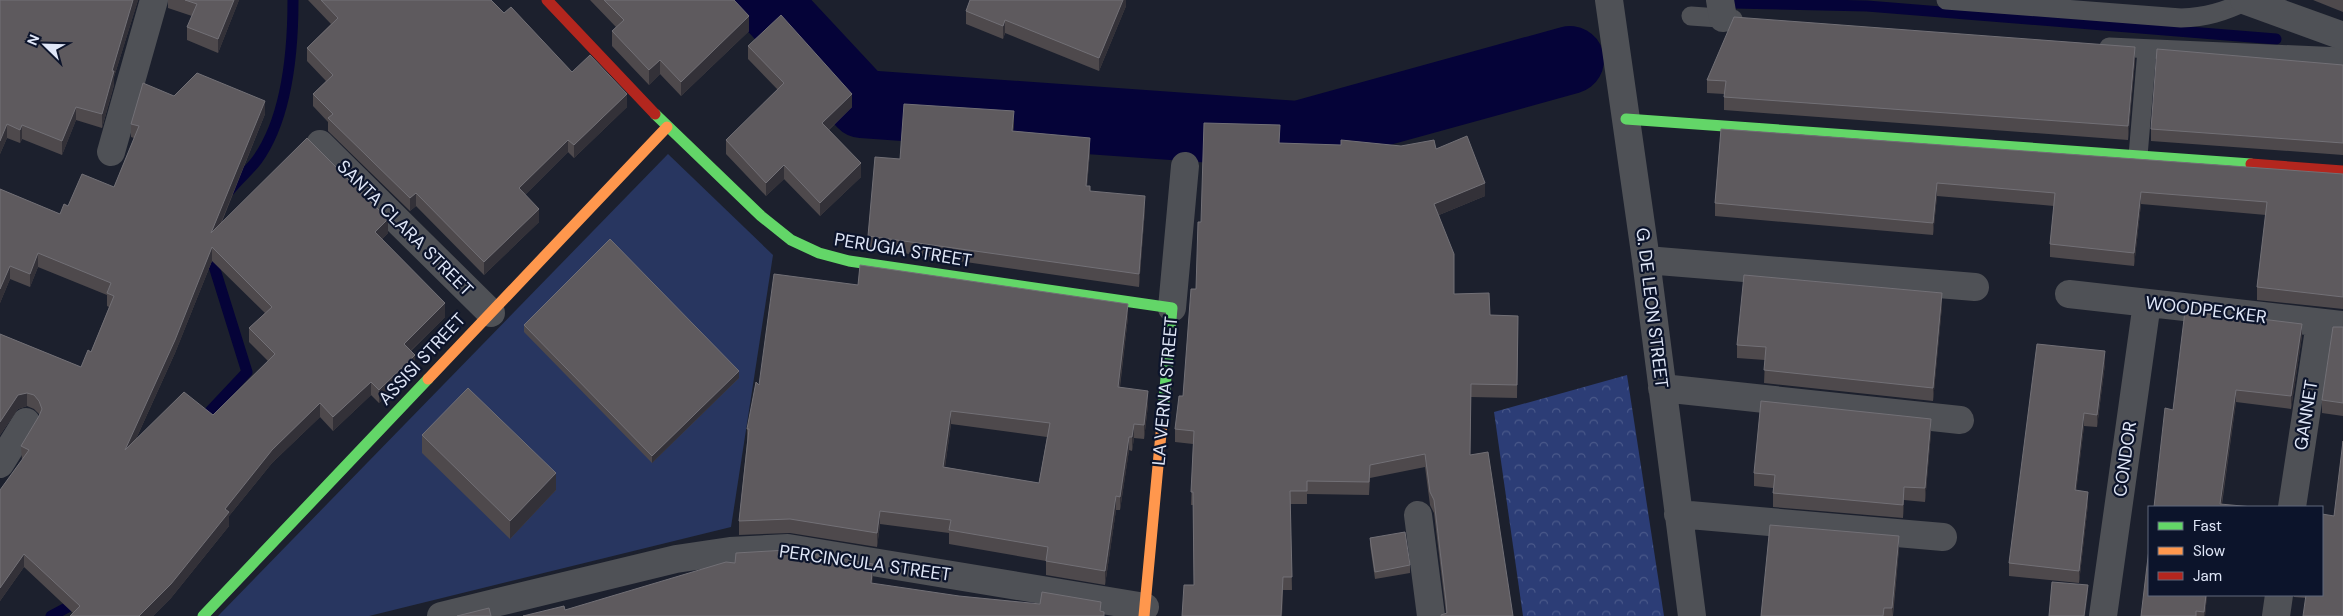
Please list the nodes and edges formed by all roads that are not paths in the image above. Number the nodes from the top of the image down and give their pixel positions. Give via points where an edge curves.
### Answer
1 (154, 0) edge
2 (547, 0) edge
3 (1609, 0) edge
4 (1946, 0) edge
5 (2245, 0) edge
6 (1721, 9) edge
7 (1691, 16) dead end
8 (1752, 20) edge
9 (2343, 36) edge
10 (2088, 46) edge
11 (2148, 50) junction
12 (2343, 57) edge
13 (1626, 119) junction
14 (667, 127) junction
15 (320, 144) dead end
16 (111, 152) dead end
17 (2138, 156) junction
18 (1185, 166) dead end
19 (2343, 171) edge
20 (1646, 260) junction
21 (1975, 287) dead end
22 (2069, 294) dead end
23 (2147, 303) junction
24 (1172, 308) junction
25 (490, 313) junction
26 (2332, 324) edge
27 (1662, 388) junction
28 (1960, 420) dead end
29 (26, 422) dead end
30 (0, 464) edge
31 (2292, 506) edge
32 (1678, 514) junction
33 (1418, 515) dead end
34 (1943, 537) dead end
35 (2279, 596) edge
36 (1145, 611) edge
37 (203, 616) edge
38 (441, 616) edge
39 (1431, 616) edge
40 (1692, 616) edge
41 (2103, 616) edge
42 (2276, 616) edge

1 - 16 street
2 - 14 street, PERUGIA STREET
3 - 13 street, G. DE LEON STREET
4 - 5 lane via 2181,18 2206,17 2227,11
5 - 9 street
6 - 7 lane
6 - 8 lane
10 - 11 lane
11 - 12 lane
11 - 17 lane
13 - 17 street
13 - 20 street, G. DE LEON STREET
14 - 24 street, PERUGIA STREET via 761,216 791,240 819,253 849,261
14 - 25 street, ASSISI STREET
15 - 25 street, SANTA CLARA STREET
17 - 19 street
18 - 24 street, LA VERNA STREET
20 - 21 street
20 - 27 street, G. DE LEON STREET
22 - 23 street, WOODPECKER
23 - 26 street, WOODPECKER
23 - 41 street, CONDOR
24 - 36 street, LA VERNA STREET
25 - 37 street, ASSISI STREET
26 - 31 street, GANNET
27 - 28 street
27 - 32 street, G. DE LEON STREET
29 - 30 street
32 - 34 street
32 - 40 street, G. DE LEON STREET
33 - 39 street
35 - 42 street
36 - 38 street, PERCINCULA STREET via 788,548 730,551 676,559

